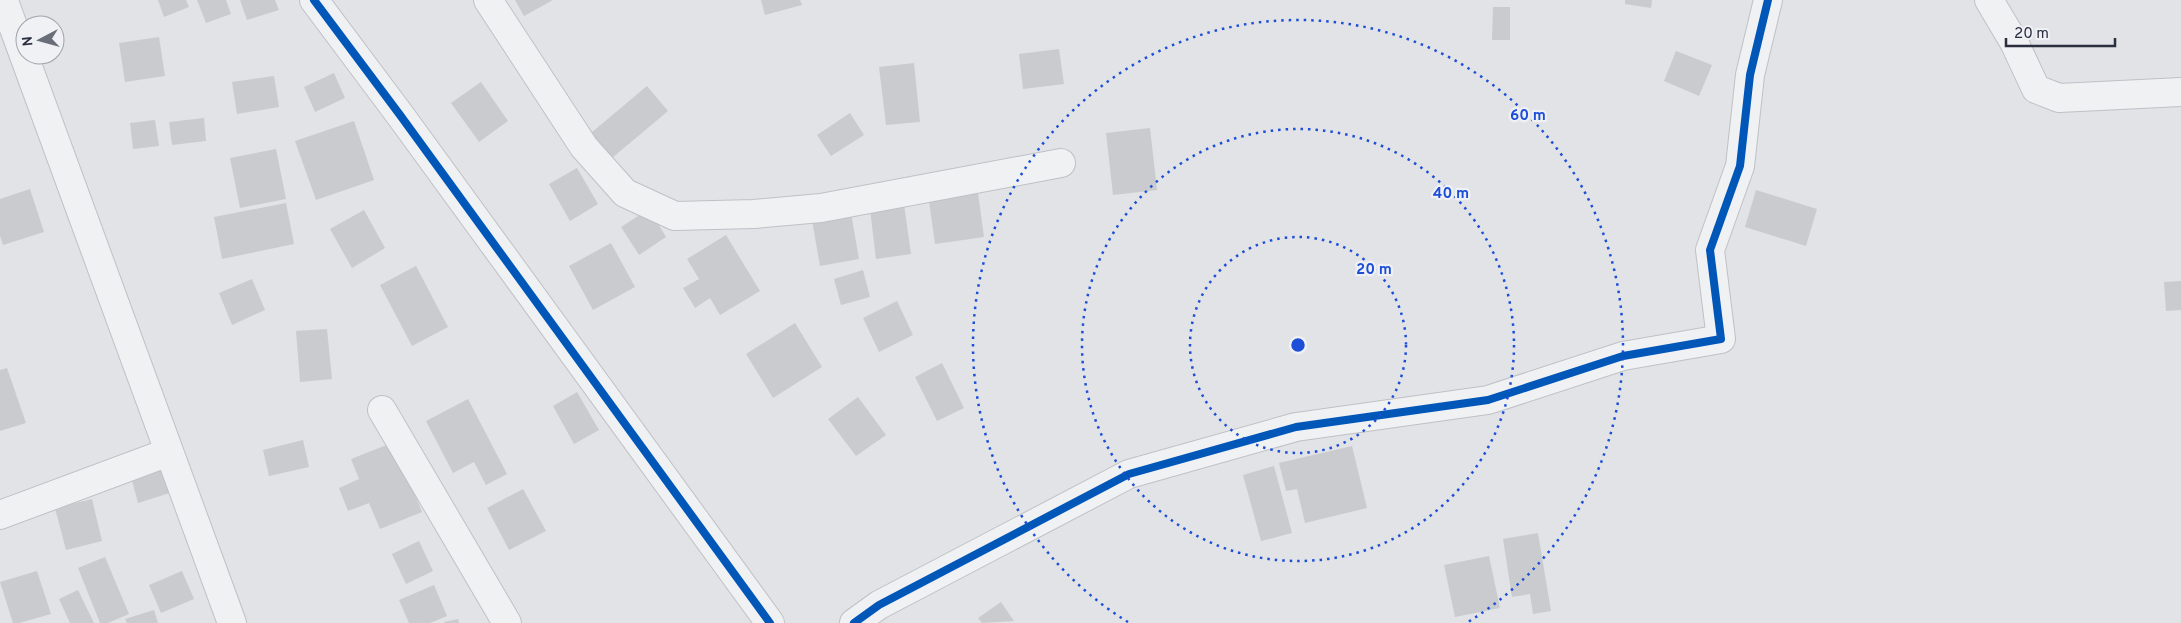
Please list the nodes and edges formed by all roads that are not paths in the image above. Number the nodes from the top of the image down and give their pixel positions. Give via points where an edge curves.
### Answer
1 (314, 0) edge
2 (488, 0) edge
3 (1768, 0) edge
4 (1989, 0) edge
5 (6, 3) edge
6 (2181, 92) edge
7 (1061, 163) dead end
8 (382, 410) dead end
9 (169, 452) junction
10 (0, 514) edge
11 (232, 623) edge
12 (507, 623) edge
13 (770, 623) edge
14 (854, 623) edge

1 - 13 street
2 - 7 street via 584,147 625,193 675,216 821,208
3 - 14 street via 1750,75 1740,166 1710,250 1721,338 1623,356 1488,400 1296,427 1129,474 879,605
4 - 6 street via 2036,89 2059,98
5 - 9 street
8 - 12 street
9 - 10 street
9 - 11 street

